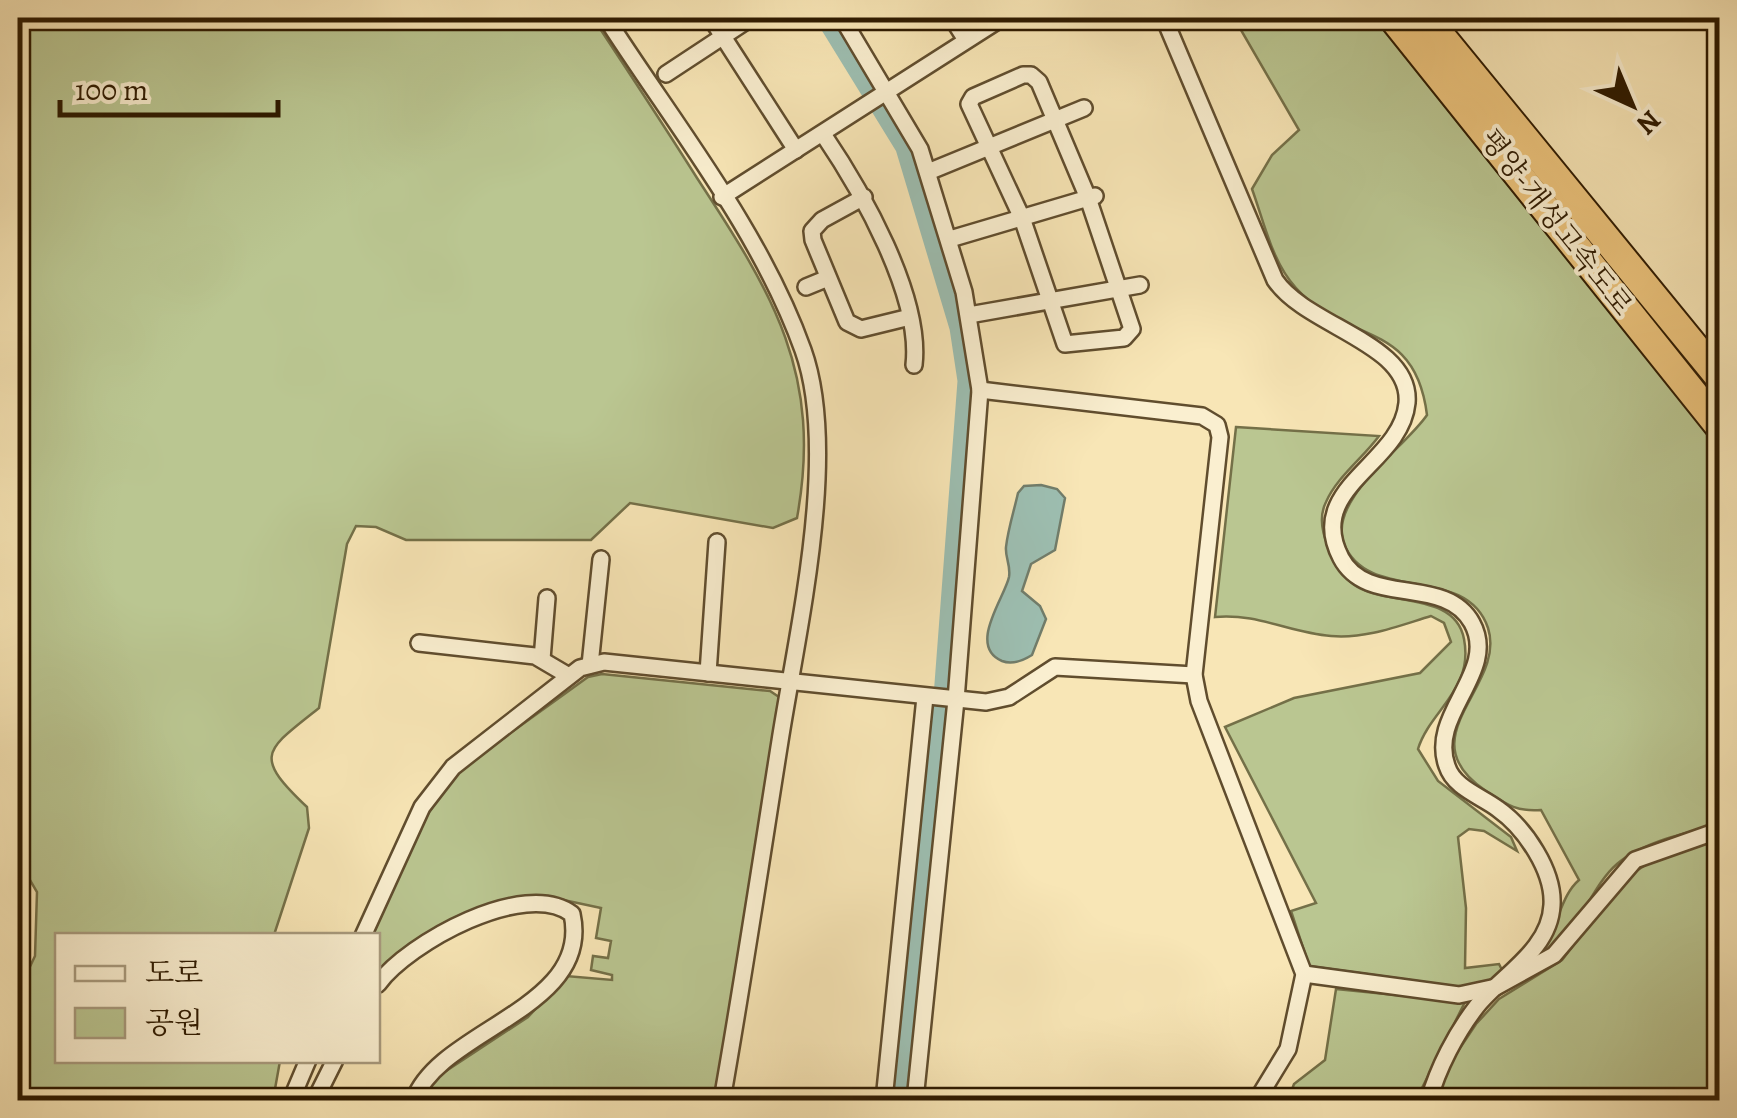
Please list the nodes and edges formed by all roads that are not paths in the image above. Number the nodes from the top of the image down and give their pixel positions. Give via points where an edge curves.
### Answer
1 (606, 18) edge
2 (711, 18) edge
3 (751, 18) edge
4 (842, 18) edge
5 (952, 18) edge
6 (1002, 18) edge
7 (1164, 18) edge
8 (1394, 18) edge
9 (1426, 18) edge
10 (723, 36) junction
11 (966, 40) junction
12 (666, 74) dead end
13 (886, 93) junction
14 (1084, 108) dead end
15 (1056, 119) junction
16 (822, 134) junction
17 (990, 146) junction
18 (796, 150) junction
19 (928, 172) junction
20 (1093, 196) junction
21 (722, 197) junction
22 (864, 197) junction
23 (1022, 218) junction
24 (950, 240) junction
25 (828, 278) junction
26 (1140, 285) dead end
27 (806, 286) dead end
28 (1120, 289) junction
29 (1048, 301) junction
30 (969, 315) junction
31 (910, 317) junction
32 (914, 365) dead end
33 (1720, 378) edge
34 (980, 390) junction
35 (1720, 426) edge
36 (718, 542) dead end
37 (601, 559) dead end
38 (548, 598) dead end
39 (419, 643) dead end
40 (542, 658) junction
41 (590, 666) junction
42 (708, 673) junction
43 (570, 676) junction
44 (1194, 676) junction
45 (789, 682) junction
46 (941, 699) junction
47 (1720, 830) edge
48 (363, 933) edge
49 (1304, 974) junction
50 (380, 982) edge
51 (1496, 987) junction
52 (307, 1063) edge
53 (334, 1063) edge
54 (294, 1100) edge
55 (315, 1100) edge
56 (414, 1100) edge
57 (722, 1100) edge
58 (884, 1100) edge
59 (915, 1100) edge
60 (1257, 1100) edge
61 (1428, 1100) edge

1 - 21 street
2 - 10 street
3 - 10 street
4 - 13 street
5 - 11 street
6 - 11 street
7 - 51 street via 1275,280 1296,306 1388,358 1403,384 1407,396 1398,434 1344,488 1332,524 1337,548 1355,576 1449,602 1473,624 1477,659 1444,736 1446,765 1522,832 1552,894 1540,942
8 - 35 highway, 평양-개성고속도로
9 - 33 highway, 평양-개성고속도로
10 - 12 street
10 - 18 street
11 - 13 street
13 - 16 street
13 - 19 street
14 - 15 street
15 - 17 street
15 - 17 street via 1035,77 1022,76 970,100
15 - 20 street
16 - 18 street
16 - 22 street
17 - 19 street
17 - 23 street
18 - 21 street
19 - 24 street
20 - 23 street
20 - 28 street
21 - 45 street via 784,305 804,353 816,418 817,474
22 - 25 street via 812,232
22 - 31 street
23 - 24 street
23 - 29 street
24 - 30 street
25 - 27 street
25 - 31 street via 853,327
26 - 28 street
28 - 29 street
28 - 29 street via 1132,329 1124,338 1070,346
29 - 30 street
30 - 34 street
31 - 32 street via 917,340
34 - 44 street via 1202,416 1217,425
34 - 46 street
36 - 42 street
37 - 41 street
38 - 40 street
39 - 40 street
40 - 43 street
41 - 42 street
41 - 43 street
42 - 45 street
43 - 48 street via 453,767 422,807
44 - 46 street via 1054,666 1000,701
44 - 49 street
45 - 46 street
45 - 57 street
46 - 58 street
46 - 59 street
47 - 51 street via 1634,860 1554,955
49 - 51 street via 1459,995
49 - 60 street via 1288,1048
50 - 56 street via 446,928 476,916 554,904 572,914 570,952 548,984 501,1026 438,1062
51 - 61 street via 1466,1022
52 - 54 street
53 - 55 street

